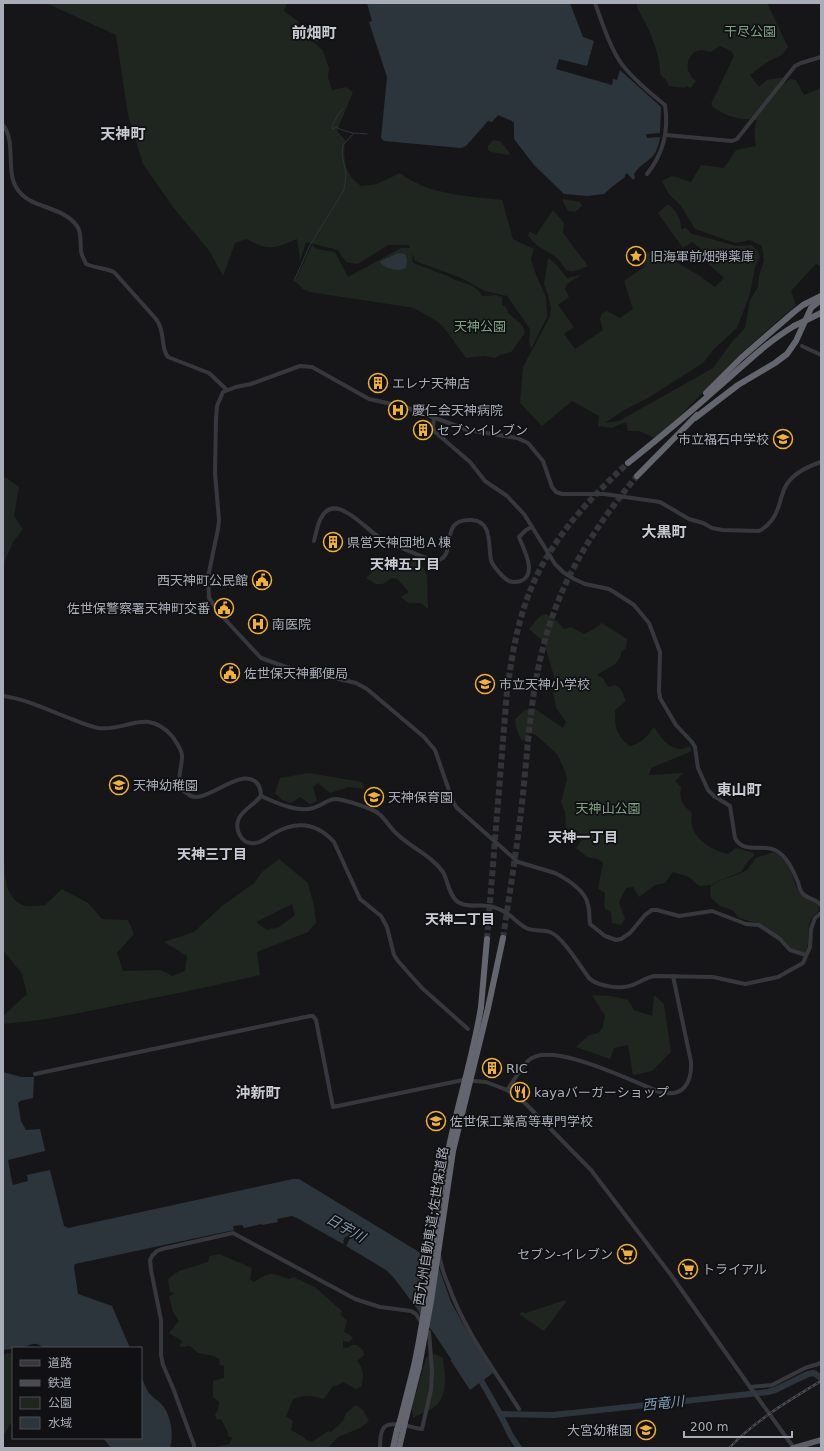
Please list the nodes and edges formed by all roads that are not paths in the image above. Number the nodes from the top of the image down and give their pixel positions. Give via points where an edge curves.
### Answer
1 (595, 3) edge
2 (821, 58) edge
3 (3, 125) edge
4 (666, 135) junction
5 (647, 174) dead end
6 (821, 296) edge
7 (821, 300) edge
8 (821, 313) edge
9 (802, 346) dead end
10 (821, 355) edge
11 (734, 374) junction
12 (227, 390) junction
13 (690, 412) junction
14 (434, 418) junction
15 (695, 418) junction
16 (628, 462) tunnel mouth
17 (821, 462) edge
18 (637, 476) tunnel mouth
19 (532, 527) junction
20 (314, 541) dead end
21 (3, 696) edge
22 (261, 796) junction
23 (821, 905) edge
24 (821, 913) edge
25 (487, 938) tunnel mouth
26 (503, 938) tunnel mouth
27 (806, 955) junction
28 (673, 976) junction
29 (468, 1029) dead end
30 (35, 1074) dead end
31 (463, 1080) junction
32 (507, 1090) junction
33 (437, 1241) junction
34 (428, 1333) junction
35 (821, 1363) edge
36 (416, 1366) junction
37 (750, 1387) junction
38 (518, 1409) dead end
39 (400, 1431) junction
40 (821, 1440) edge
41 (194, 1448) edge
42 (380, 1448) edge
43 (393, 1448) edge
44 (399, 1448) edge
45 (793, 1448) edge

1 - 4 street via 618,59 665,105
2 - 4 street via 795,66 737,140
3 - 12 street via 8,134 13,180 19,192 30,201 62,213 77,226 86,264 114,272 156,319 162,330 165,354 168,357 209,373
4 - 5 street via 664,146
6 - 13 highway via 803,306 741,358
7 - 15 highway via 811,308 787,354 738,385
8 - 11 highway, bridge via 794,326 766,345
9 - 10 street
11 - 13 highway
11 - 15 highway
12 - 14 street via 306,366 369,399 405,407
12 - 27 street via 219,399 216,419 215,473 219,520 208,577 209,593 212,604 255,653 270,662 356,683 367,689 424,737 435,750 448,790 457,808 518,862 556,873 581,892 588,904 590,924 605,936 616,940 624,938 652,910 679,916 712,911 746,924 759,925 780,939 790,950
13 - 16 highway
14 - 17 street via 468,430 517,438 528,443 543,461 556,492 611,494 660,502 689,519 722,530 748,532 763,529 776,515 788,482 807,467
14 - 19 street via 434,431 470,462 485,481 513,502
15 - 18 highway
19 - 20 street via 519,537 529,565 528,574 515,582 504,578 491,562 489,537 484,525 475,520 460,521 454,525 446,553 434,561 381,539 347,512 337,508 323,513
19 - 23 street via 555,564 563,572 585,584 609,589 634,605 649,623 660,652 660,698 676,725 695,747 698,768 708,790 730,806 737,842 748,848 771,849 779,853 792,869 802,893
21 - 22 street via 99,728 147,721 155,723 162,726 180,749 182,754 179,775 185,793 196,797 248,779 257,783
22 - 28 street via 277,803 306,809 335,799 378,812 396,833 435,863 457,901 466,906 493,906 512,916 526,928 551,933 561,940 593,982 624,986 648,977
22 - 29 street via 242,813 238,830 240,837 249,843 257,843 288,826 299,825 314,828 328,836 334,842 360,899 376,911 387,927 398,961 422,988
24 - 27 street via 814,918 810,946
25 - 36 highway, 西九州自動車道;佐世保道路, bridge via 481,1007 447,1154
26 - 36 highway, 西九州自動車道;佐世保道路, bridge via 453,1151 431,1301
27 - 28 street via 803,963 778,977 751,983 739,984 713,977
28 - 32 street via 692,1073 682,1089 674,1094 660,1092 594,1065 555,1055 542,1055 529,1060
30 - 31 street via 313,1016 316,1020 333,1107
31 - 32 street via 486,1082
31 - 33 street
32 - 37 street via 526,1104 591,1170 671,1275
33 - 34 street, bridge
33 - 38 street via 440,1263 458,1310
34 - 41 street via 416,1314 411,1311 380,1307 355,1299 233,1233 157,1251 150,1260 150,1270 161,1320 161,1355
34 - 42 street via 432,1364 431,1384 422,1429 394,1424 386,1426 383,1429
35 - 37 street via 772,1385
36 - 39 highway, 西九州自動車道;佐世保道路, bridge
37 - 45 street
39 - 43 highway, 西九州自動車道;佐世保道路
39 - 44 highway, 西九州自動車道;佐世保道路
40 - 45 highway

